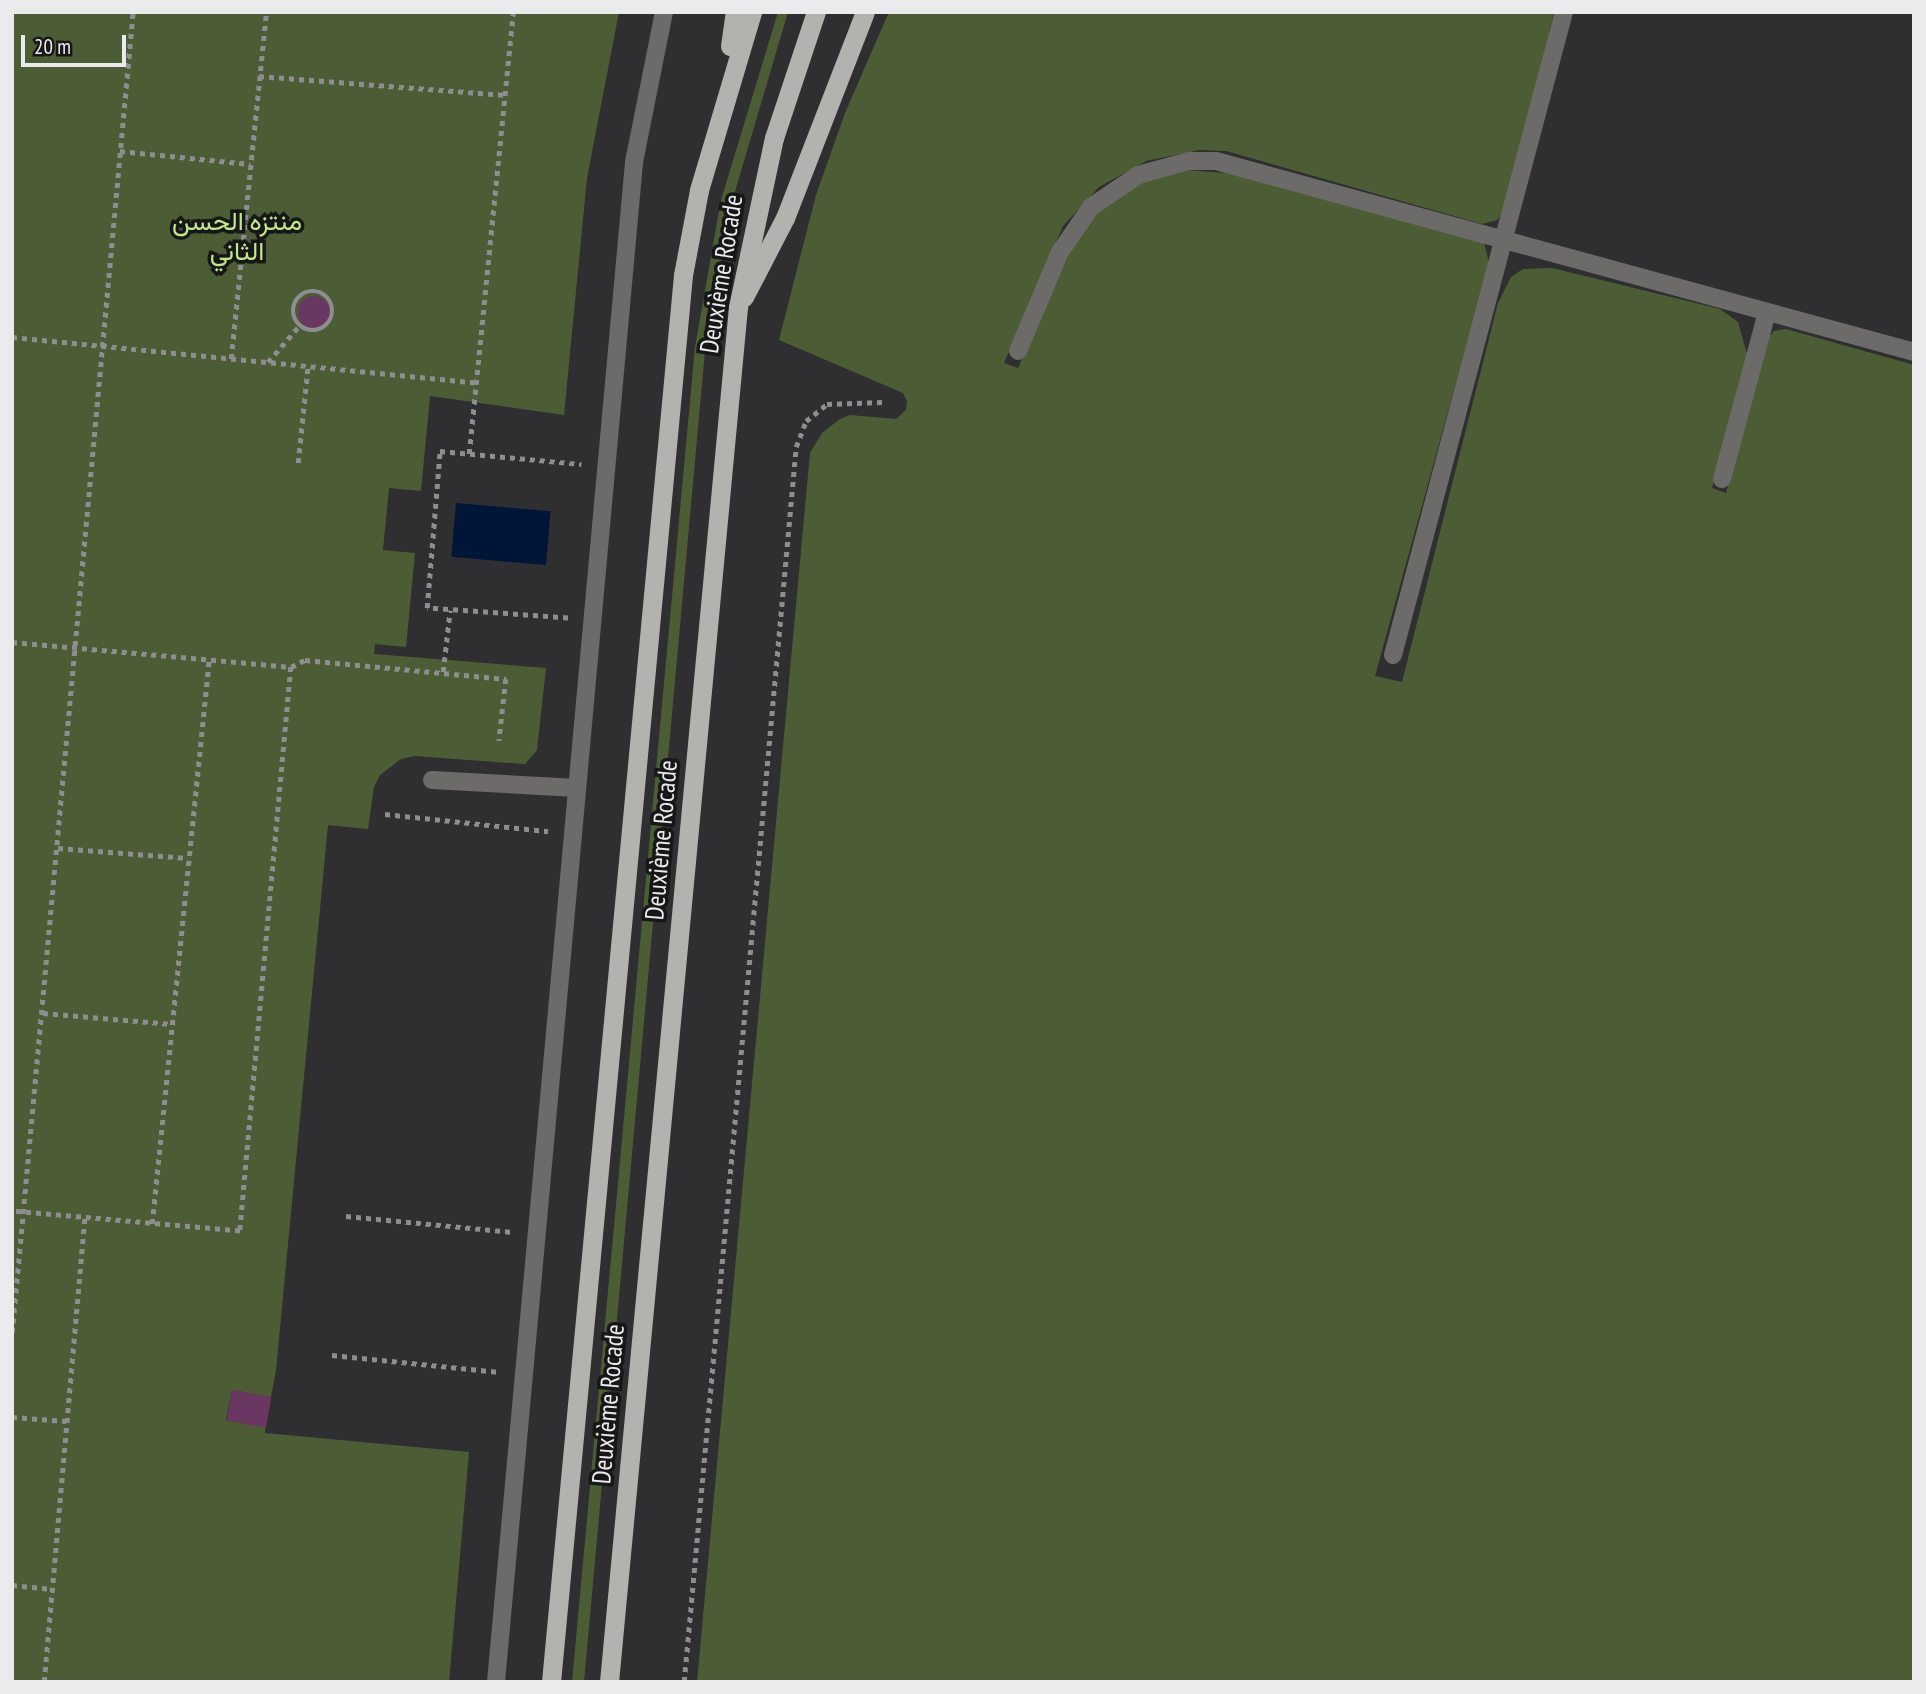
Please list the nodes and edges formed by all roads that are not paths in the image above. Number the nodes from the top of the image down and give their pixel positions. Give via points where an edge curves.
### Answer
1 (664, 12) edge
2 (735, 12) edge
3 (752, 12) edge
4 (816, 12) edge
5 (865, 12) edge
6 (1564, 12) edge
7 (721, 105) junction
8 (1507, 239) junction
9 (738, 307) junction
10 (1767, 312) junction
11 (1018, 351) dead end
12 (1914, 352) edge
13 (1722, 479) dead end
14 (1394, 655) dead end
15 (432, 780) dead end
16 (578, 788) junction
17 (496, 1682) edge
18 (551, 1682) edge
19 (609, 1682) edge

1 - 16 street via 634,162
2 - 7 highway
3 - 7 highway, Deuxième Rocade
4 - 9 highway, Deuxième Rocade via 774,138
5 - 9 highway via 785,218
6 - 8 street
7 - 18 highway, Deuxième Rocade via 682,275
8 - 10 street
8 - 11 street via 1243,164 1189,161 1163,165 1113,189 1072,230
8 - 14 street
9 - 19 highway, Deuxième Rocade
10 - 12 street
10 - 13 street
15 - 16 street
16 - 17 street

